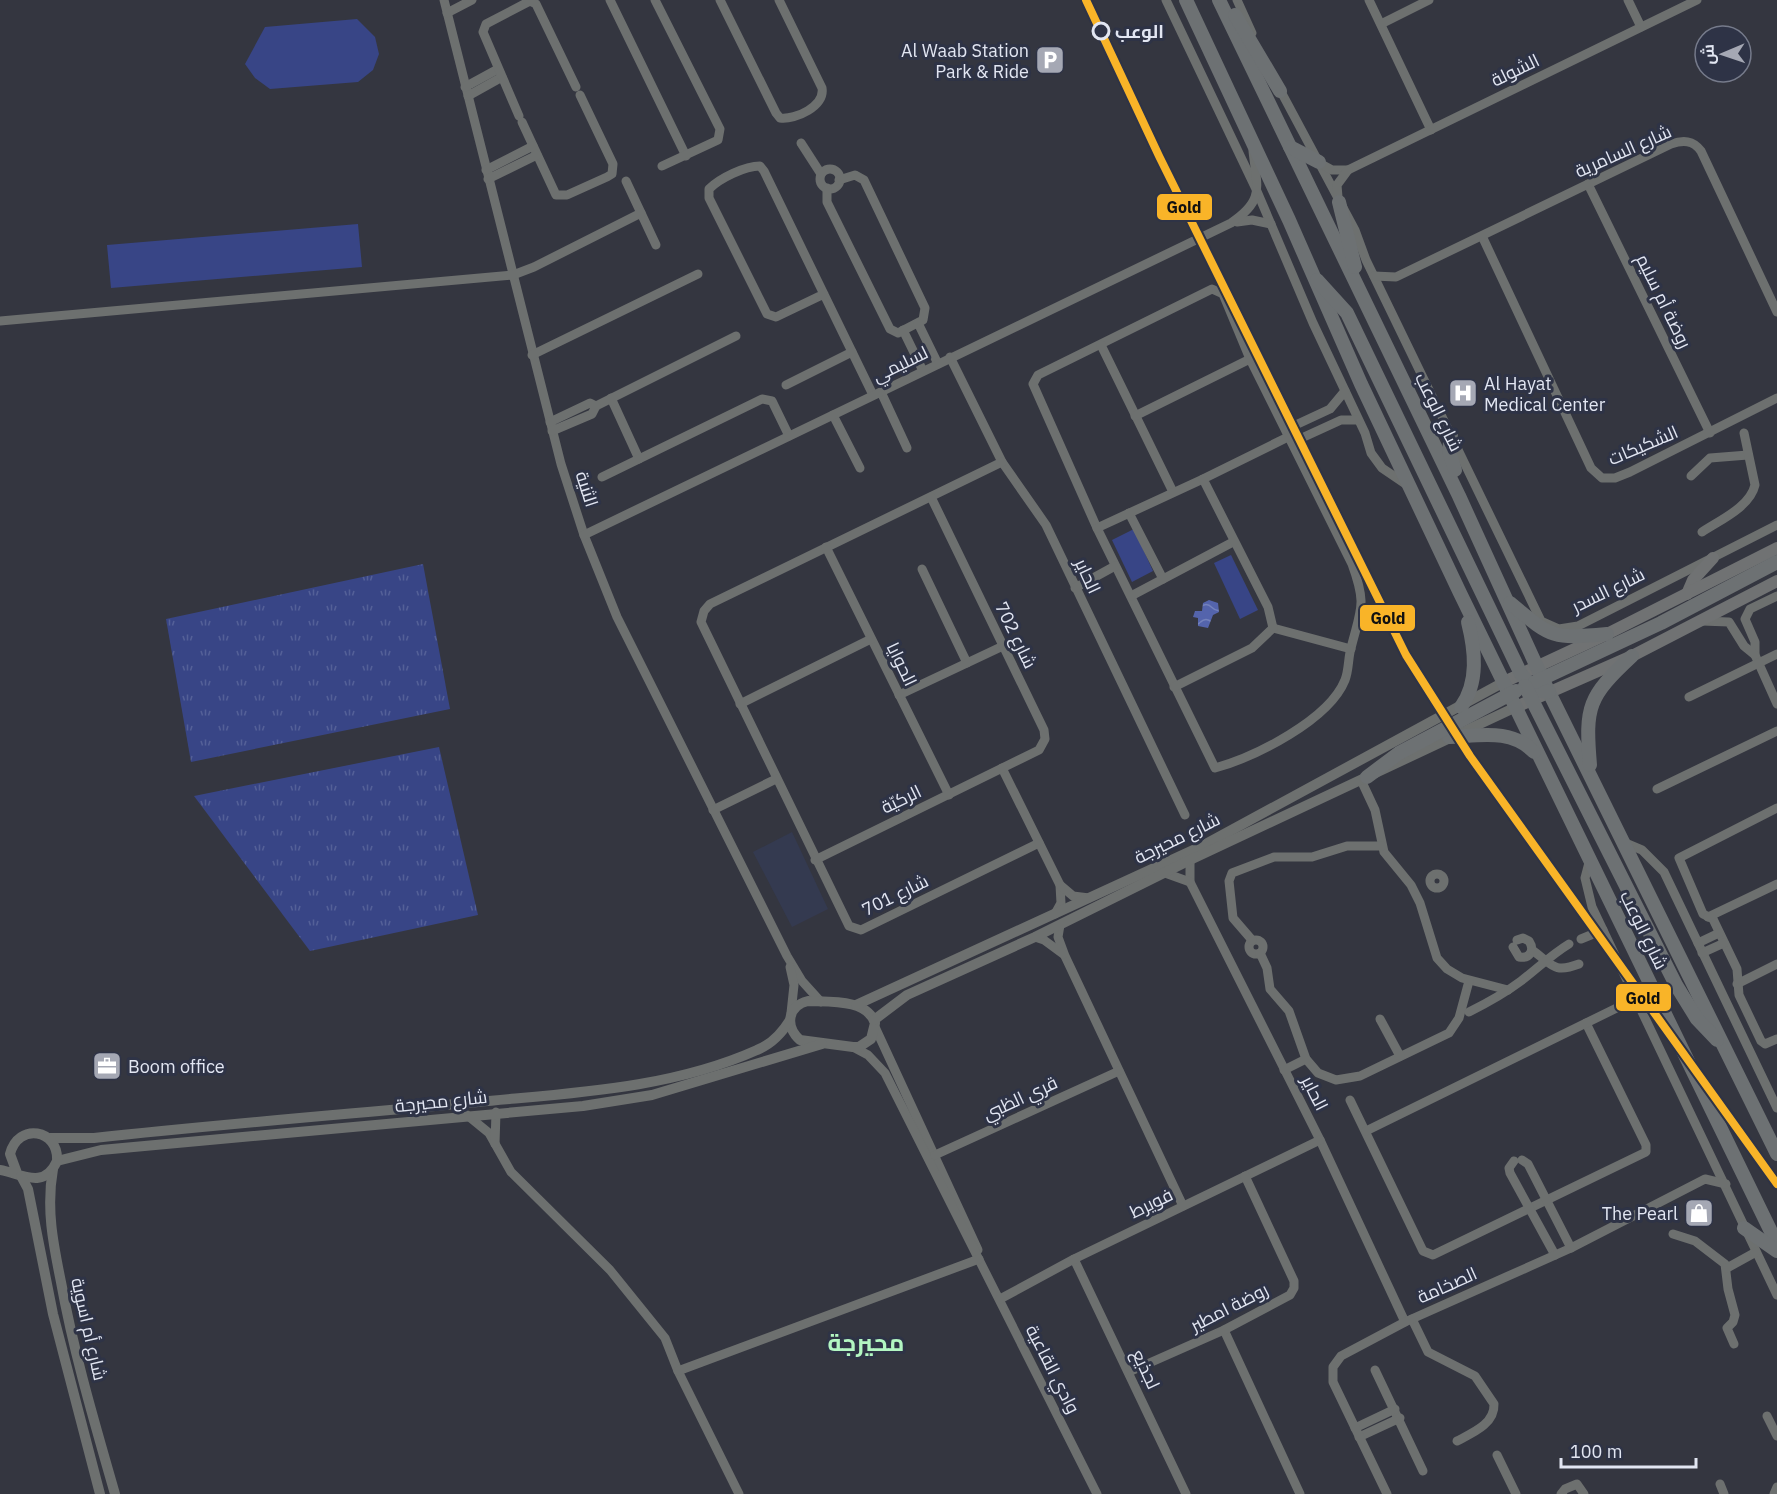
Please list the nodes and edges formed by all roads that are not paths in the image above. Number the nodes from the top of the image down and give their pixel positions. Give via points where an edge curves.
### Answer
1 (444, 0) edge
2 (472, 0) edge
3 (610, 0) edge
4 (655, 0) edge
5 (720, 0) edge
6 (779, 0) edge
7 (1166, 0) edge
8 (1186, 0) edge
9 (1219, 0) edge
10 (1226, 0) edge
11 (1237, 0) edge
12 (1369, 0) edge
13 (1429, 0) edge
14 (1628, 0) edge
15 (1697, 0) edge
16 (447, 13) junction
17 (1381, 24) junction
18 (1641, 27) junction
19 (500, 73) junction
20 (467, 91) junction
21 (1280, 91) junction
22 (1431, 130) junction
23 (1252, 141) junction
24 (801, 143) dead end
25 (1290, 147) junction
26 (535, 151) junction
27 (686, 156) junction
28 (1319, 162) junction
29 (662, 166) dead end
30 (1348, 170) junction
31 (821, 174) junction
32 (487, 175) junction
33 (626, 180) dead end
34 (839, 180) junction
35 (1588, 184) junction
36 (827, 188) junction
37 (1256, 189) junction
38 (1340, 202) junction
39 (641, 213) junction
40 (1231, 223) junction
41 (1272, 224) junction
42 (1482, 236) junction
43 (656, 245) dead end
44 (698, 274) dead end
45 (513, 275) junction
46 (1374, 276) junction
47 (1313, 277) junction
48 (1396, 277) junction
49 (824, 294) junction
50 (1363, 295) junction
51 (1385, 300) junction
52 (1777, 312) edge
53 (0, 321) edge
54 (918, 323) junction
55 (903, 330) junction
56 (736, 336) dead end
57 (1101, 345) junction
58 (852, 352) junction
59 (532, 355) junction
60 (950, 357) junction
61 (1250, 359) junction
62 (938, 364) junction
63 (923, 371) junction
64 (786, 385) dead end
65 (1345, 392) junction
66 (877, 393) junction
67 (611, 398) junction
68 (1777, 398) edge
69 (833, 415) junction
70 (1135, 416) junction
71 (1358, 420) junction
72 (551, 426) junction
73 (1741, 427) junction
74 (1710, 433) junction
75 (1451, 435) junction
76 (789, 436) junction
77 (1290, 436) junction
78 (907, 448) dead end
79 (1748, 455) junction
80 (639, 459) junction
81 (1002, 462) junction
82 (860, 468) dead end
83 (1691, 476) dead end
84 (602, 477) dead end
85 (1203, 479) junction
86 (1413, 490) junction
87 (1173, 492) junction
88 (1459, 496) junction
89 (931, 497) junction
90 (1129, 513) junction
91 (1777, 525) edge
92 (1097, 528) junction
93 (1702, 532) dead end
94 (584, 535) junction
95 (1233, 542) junction
96 (826, 547) junction
97 (1777, 548) edge
98 (1713, 558) junction
99 (1777, 562) edge
100 (1115, 566) junction
101 (922, 569) dead end
102 (1163, 579) junction
103 (1777, 581) edge
104 (1075, 588) junction
105 (1460, 593) junction
106 (1687, 594) junction
107 (1131, 596) junction
108 (1777, 596) edge
109 (1507, 601) junction
110 (1702, 621) junction
111 (1273, 628) junction
112 (1607, 634) junction
113 (871, 639) junction
114 (1003, 646) junction
115 (1351, 649) junction
116 (1777, 654) edge
117 (1632, 656) junction
118 (1757, 659) junction
119 (968, 663) junction
120 (1540, 672) junction
121 (1527, 686) junction
122 (1174, 687) junction
123 (1507, 688) junction
124 (1549, 692) junction
125 (899, 695) junction
126 (1689, 697) dead end
127 (740, 704) junction
128 (1777, 704) edge
129 (1461, 707) junction
130 (1516, 707) junction
131 (1777, 731) edge
132 (1449, 737) junction
133 (1545, 766) junction
134 (1002, 768) junction
135 (1591, 773) junction
136 (1364, 778) junction
137 (776, 779) junction
138 (1657, 789) dead end
139 (948, 795) junction
140 (1777, 808) edge
141 (713, 810) junction
142 (1185, 815) dead end
143 (1623, 842) junction
144 (1039, 843) junction
145 (1382, 846) junction
146 (1590, 859) junction
147 (815, 860) junction
148 (1190, 860) junction
149 (1165, 873) junction
150 (1190, 882) junction
151 (1430, 883) dead end
152 (1777, 884) edge
153 (1060, 885) junction
154 (1412, 888) junction
155 (1090, 898) junction
156 (1055, 914) junction
157 (1708, 917) junction
158 (1060, 925) junction
159 (1603, 930) junction
160 (1719, 933) junction
161 (1035, 937) junction
162 (1581, 939) dead end
163 (1698, 943) junction
164 (1724, 943) junction
165 (1569, 944) dead end
166 (1532, 950) junction
167 (1702, 952) junction
168 (787, 956) junction
169 (1065, 956) junction
170 (1545, 960) junction
171 (1579, 964) dead end
172 (1777, 964) edge
173 (1469, 981) junction
174 (1737, 984) junction
175 (1508, 990) junction
176 (1635, 999) junction
177 (821, 1002) junction
178 (856, 1005) junction
179 (1469, 1012) dead end
180 (790, 1017) junction
181 (1380, 1018) dead end
182 (1586, 1023) junction
183 (875, 1024) junction
184 (1777, 1039) edge
185 (822, 1044) junction
186 (853, 1047) junction
187 (1725, 1047) junction
188 (1400, 1056) junction
189 (1306, 1059) junction
190 (1284, 1070) junction
191 (1119, 1071) junction
192 (495, 1100) junction
193 (1350, 1100) dead end
194 (1777, 1108) edge
195 (496, 1112) junction
196 (467, 1115) junction
197 (1366, 1131) junction
198 (50, 1138) junction
199 (1320, 1140) junction
200 (495, 1144) junction
201 (6, 1147) edge
202 (1777, 1154) edge
203 (935, 1155) junction
204 (1714, 1159) junction
205 (55, 1165) junction
206 (0, 1170) edge
207 (19, 1175) junction
208 (1245, 1176) junction
209 (1705, 1179) junction
210 (1726, 1184) junction
211 (1547, 1201) junction
212 (1183, 1206) junction
213 (1531, 1208) junction
214 (1744, 1228) junction
215 (1673, 1234) dead end
216 (1777, 1244) edge
217 (1570, 1248) junction
218 (1777, 1251) edge
219 (1756, 1252) junction
220 (1555, 1255) junction
221 (980, 1258) junction
222 (1074, 1259) junction
223 (1727, 1268) junction
224 (1777, 1295) edge
225 (1000, 1299) junction
226 (1408, 1320) junction
227 (1224, 1330) junction
228 (1734, 1344) dead end
229 (1375, 1370) dead end
230 (678, 1371) junction
231 (1130, 1372) junction
232 (1395, 1409) junction
233 (1767, 1416) dead end
234 (1400, 1418) junction
235 (1357, 1432) junction
236 (1776, 1432) edge
237 (1457, 1441) dead end
238 (1497, 1455) dead end
239 (1423, 1471) dead end
240 (1720, 1484) dead end
241 (1777, 1487) edge
242 (99, 1494) edge
243 (115, 1494) edge
244 (739, 1494) edge
245 (1097, 1494) edge
246 (1186, 1494) edge
247 (1300, 1494) edge
248 (1387, 1494) edge
249 (1516, 1494) edge
250 (1561, 1494) edge
251 (1584, 1494) edge
252 (1724, 1494) edge
253 (1774, 1494) edge

1 - 16 street, الثنية
2 - 16 street
3 - 27 street
4 - 27 street via 720,129 718,140
5 - 6 street via 776,113 788,119 819,104 823,97
7 - 37 street, شارع الوعب
8 - 23 main road, شارع الوعب
9 - 25 main road, شارع الوعب
10 - 21 main road
11 - 21 street, شارع الوعب
12 - 17 street
13 - 17 street
14 - 18 street
15 - 18 street, الشولة
16 - 20 street, الثنية
17 - 22 street
18 - 22 street, الشولة
19 - 20 street
19 - 26 street
19 - 26 street via 483,28 533,2 613,164 612,174 561,197 552,190
20 - 32 street, الثنية
21 - 28 street, شارع الوعب
22 - 30 street, الشولة
23 - 37 street
23 - 47 main road, شارع الوعب
24 - 31 street
25 - 28 main road
25 - 50 main road, شارع الوعب
26 - 32 street
27 - 29 street
28 - 30 street via 1332,171
28 - 38 street, شارع الوعب
30 - 38 street via 1337,185
31 - 34 street via 832,169
31 - 36 street via 821,184
32 - 45 street, الثنية
33 - 39 street
34 - 36 street via 833,188
34 - 54 street via 855,175 866,184 925,308 925,317
35 - 42 street, شارع السامرية
35 - 52 street, شارع السامرية via 1671,144 1684,141 1696,145
35 - 74 street, روضة أم سليم
36 - 55 street via 827,202 890,329 895,333
37 - 40 street, لسليمي via 1251,208
37 - 41 street, شارع الوعب
38 - 46 street, شارع الوعب
38 - 50 main road
39 - 43 street
39 - 45 street
40 - 41 street, لسليمي via 1251,220
40 - 60 street, لسليمي
41 - 65 street, شارع الوعب
42 - 48 street, شارع السامرية
42 - 74 street, الشكيكات via 1597,475 1616,478
44 - 59 street
45 - 53 street
45 - 59 street, الثنية
46 - 48 street, شارع السامرية
46 - 51 street, شارع الوعب
47 - 86 main road, شارع الوعب
47 - 121 main road via 1347,313
48 - 51 street
49 - 49 street via 760,166 752,166 709,189 709,198 767,314 776,317
49 - 58 street
50 - 88 main road, شارع الوعب
51 - 75 street, شارع الوعب
54 - 55 street
54 - 62 street
55 - 63 street
56 - 67 street
57 - 61 street via 1212,289 1223,294
57 - 70 street
57 - 92 street via 1038,375 1033,384
58 - 64 street
58 - 66 street
59 - 72 street, الثنية
60 - 62 street, لسليمي
60 - 81 street, الحاير
61 - 70 street
61 - 77 street
62 - 63 street, لسليمي
63 - 66 street, لسليمي
65 - 71 street, شارع الوعب
65 - 77 street via 1330,408
66 - 69 street, لسليمي
66 - 78 street
67 - 72 street via 596,406 592,414
67 - 80 street
68 - 73 street, الشكيكات
69 - 76 street, لسليمي
69 - 82 street
70 - 87 street
71 - 77 street via 1341,420
71 - 86 street, شارع الوعب via 1377,464
72 - 94 street, الثنية
73 - 74 street, الشكيكات
73 - 79 street
75 - 88 main road via 1449,451
75 - 98 street, شارع السدر via 1535,613 1550,626 1578,626
76 - 80 street via 772,401 762,399
76 - 94 street, لسليمي
77 - 85 street
77 - 115 street via 1357,578 1361,616
79 - 83 street via 1710,458
79 - 93 street via 1755,485 1750,496
80 - 84 street
81 - 89 street
81 - 104 street, الحاير via 1046,525
85 - 87 street
85 - 95 street
86 - 105 main road, شارع الوعب
87 - 90 street
88 - 109 main road, شارع الوعب
89 - 96 street
89 - 114 street, شارع 702
90 - 92 street
90 - 102 street
91 - 98 street, شارع السدر
92 - 100 street
94 - 141 street, الثنية via 616,617
95 - 102 street
95 - 111 street via 1268,607
96 - 113 street, الحوايا
96 - 127 street, شارع 701 via 710,604 704,611 702,626
97 - 106 main road
98 - 106 main road via 1693,580
99 - 120 main road via 1661,623
100 - 104 street
100 - 107 street
101 - 119 street
102 - 107 street
103 - 110 main road
104 - 142 street, الحاير
105 - 123 main road, شارع الوعب
105 - 129 main road via 1474,658 1472,688
106 - 112 main road
107 - 122 street
108 - 118 street via 1746,614
109 - 112 main road via 1541,629 1557,636
109 - 120 main road, شارع الوعب
110 - 117 main road
110 - 118 street via 1729,622
111 - 115 street
111 - 122 street via 1252,648
112 - 120 main road
113 - 125 street, الحوايا
113 - 127 street
114 - 119 street
114 - 134 street, شارع 702 via 1045,739 1040,750
115 - 122 street via 1345,680 1319,714 1292,733 1217,768 1213,767
116 - 118 street
117 - 124 main road
117 - 135 main road via 1603,685 1590,706 1587,725
118 - 126 street
118 - 128 street
119 - 125 street
120 - 121 main road
120 - 124 main road, شارع الوعب
121 - 123 main road
121 - 124 main road
121 - 130 main road via 1518,695
121 - 187 main road via 1676,986 1697,1019
123 - 129 street, شارع محيرجة
123 - 130 main road, شارع الوعب
123 - 136 main road
124 - 135 main road, شارع الوعب
125 - 139 street, الحوايا
127 - 137 street, شارع 701
129 - 155 street, شارع محيرجة via 1204,845
130 - 132 street, شارع محيرجة
130 - 133 main road, شارع الوعب
131 - 138 street
132 - 133 main road via 1514,737 1531,748
132 - 136 street, شارع محيرجة
133 - 146 main road, شارع الوعب
134 - 139 street, الركيّة
134 - 144 street
135 - 143 main road, شارع الوعب
136 - 145 street
136 - 148 street, شارع محيرجة
137 - 141 street
137 - 147 street, شارع 701
139 - 147 street, الركيّة
140 - 157 street via 1679,858 1703,914
141 - 168 street, الثنية
143 - 163 street via 1642,850 1658,864
143 - 187 main road, شارع الوعب
144 - 147 street, شارع 701 via 861,930 845,921
144 - 153 street
145 - 154 street
145 - 189 street via 1347,846 1312,857 1274,856 1232,873 1229,881 1233,918 1252,940 1262,943 1260,953 1270,989 1288,1011
146 - 159 street, شارع الوعب via 1586,888
146 - 216 main road, شارع الوعب
148 - 149 street, شارع محيرجة
148 - 150 street, الحاير
149 - 150 street
149 - 158 street, شارع محيرجة
150 - 190 street, الحاير
151 - 154 street
152 - 157 street
153 - 155 street via 1073,896
153 - 156 street via 1061,903
154 - 173 street via 1424,912 1437,958 1446,969
155 - 156 street, شارع محيرجة
156 - 178 street, شارع محيرجة
157 - 160 street
158 - 161 street, شارع محيرجة
158 - 169 street via 1058,937
159 - 162 street
159 - 176 street, شارع الوعب
160 - 163 street
160 - 164 street
161 - 169 street
161 - 183 street, شارع محيرجة via 907,996
163 - 167 street
164 - 167 street
164 - 174 street via 1737,969
165 - 170 street
166 - 166 street via 1529,956 1516,956 1515,944 1527,939
166 - 170 street
167 - 194 street
168 - 177 street, الثنية
168 - 180 street, الثنية via 794,985
169 - 191 street
170 - 171 street via 1559,969
170 - 175 street
172 - 174 street
173 - 175 street
173 - 188 street via 1452,1029
174 - 184 street via 1761,1041 1765,1044
175 - 179 street
176 - 182 street
176 - 204 street, شارع الوعب
177 - 178 street
177 - 180 street via 803,1003
178 - 183 street via 867,1010
180 - 185 street via 790,1028 800,1040
180 - 192 street, شارع محيرجة via 782,1032 765,1046 698,1070 643,1084
181 - 188 street
182 - 197 street
182 - 211 street via 1647,1149 1645,1154
183 - 186 street, شارع محيرجة via 871,1040
183 - 203 street, وادي القاعية
185 - 186 street
185 - 195 street, شارع محيرجة via 652,1095 583,1106
186 - 221 street, وادي القاعية via 874,1060 885,1073 968,1243
187 - 202 main road, شارع الوعب
188 - 189 street via 1341,1081 1318,1073
189 - 190 street
190 - 199 street, الحاير
191 - 203 street, قري الظبي
191 - 212 street
192 - 195 street
192 - 198 street, شارع محيرجة via 94,1138
193 - 197 street
195 - 196 street, شارع محيرجة
195 - 200 street
196 - 200 street via 480,1124
196 - 205 street, شارع محيرجة via 101,1150
197 - 213 street via 1427,1255
198 - 201 street via 28,1132
198 - 205 street via 57,1153
199 - 208 street, فويرط
199 - 226 street, الحاير
200 - 230 street via 511,1172 610,1270 644,1312 664,1338
201 - 207 street
203 - 221 street, وادي القاعية
204 - 209 street
204 - 210 street, شارع الوعب
205 - 207 street via 34,1180
205 - 243 street, شارع أم اسوية via 49,1210 64,1299
206 - 207 street
207 - 242 street, شارع أم اسوية via 28,1189 53,1314
208 - 212 street, فويرط
208 - 227 street, روضة امطير via 1294,1288 1290,1295
209 - 210 street
209 - 217 street, الصخامة
210 - 214 street, شارع الوعب
211 - 213 street
211 - 213 street via 1528,1164 1518,1161 1509,1168 1510,1173
211 - 217 street
212 - 222 street, فويرط
213 - 220 street
214 - 218 main road
214 - 219 street, شارع الوعب
215 - 223 street via 1695,1241 1720,1258
217 - 220 street, الصخامة
219 - 223 street
219 - 224 street, شارع الوعب
220 - 226 street, الصخامة
221 - 225 street, وادي القاعية
221 - 230 street
222 - 225 street, فويرط
222 - 231 street, لجذيع
223 - 228 street via 1735,1315 1727,1328
225 - 245 street, وادي القاعية
226 - 235 street, الصخامة via 1336,1362 1333,1382
226 - 237 street, الحاير via 1428,1352 1475,1376 1494,1404 1485,1425
227 - 231 street, روضة امطير
227 - 247 street
229 - 232 street
230 - 244 street
231 - 246 street, لجذيع
232 - 234 street
232 - 235 street
233 - 236 street
234 - 235 street
234 - 239 street
235 - 248 street, الصخامة
238 - 249 street
240 - 252 street
241 - 253 street
250 - 251 street via 1577,1484

